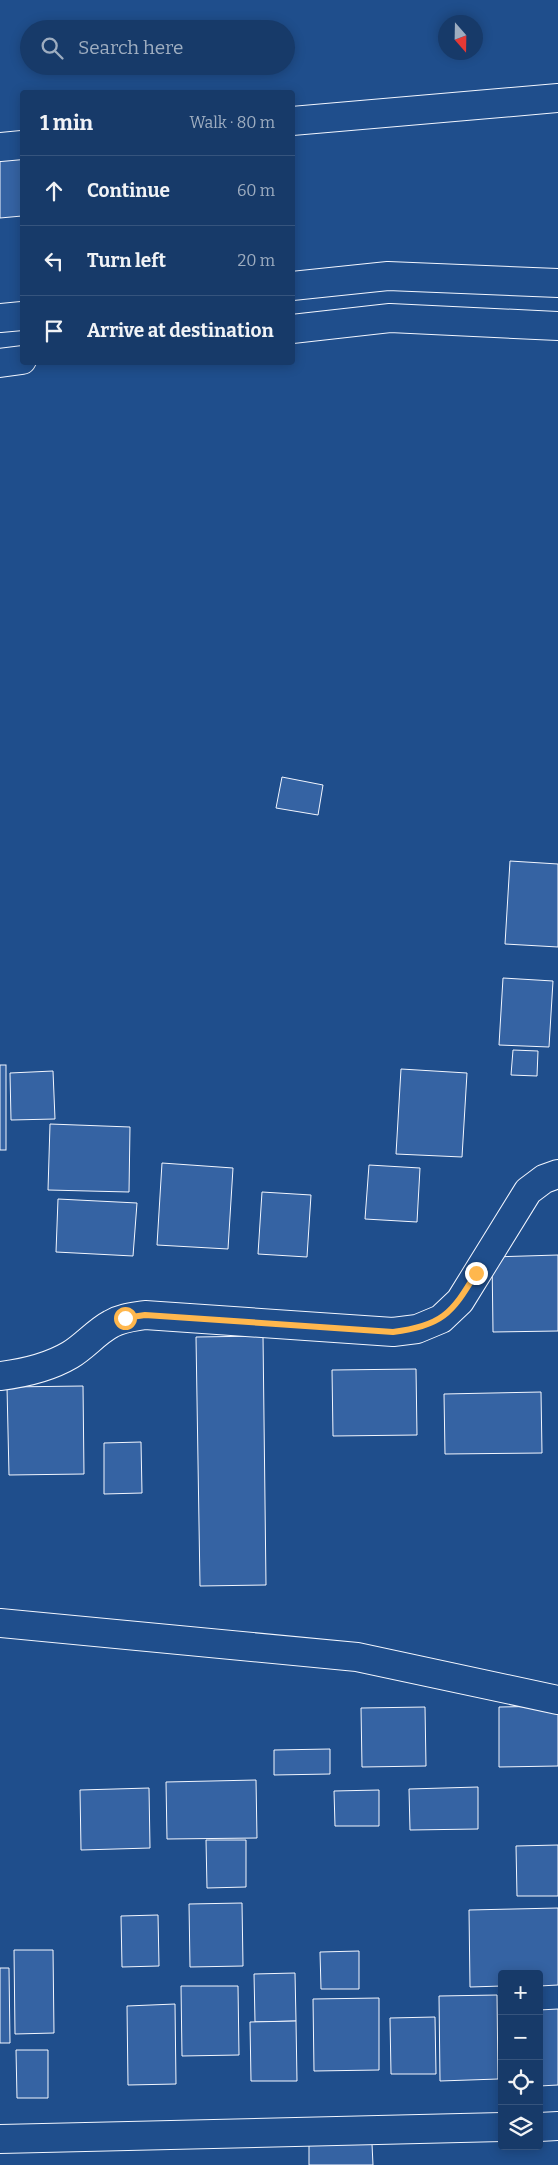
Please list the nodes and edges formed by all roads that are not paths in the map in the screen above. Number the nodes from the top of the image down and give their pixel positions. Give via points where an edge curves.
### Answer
1 (558, 98) edge
2 (295, 122) edge
3 (20, 145) edge
4 (0, 146) edge
5 (558, 283) edge
6 (295, 286) edge
7 (20, 316) edge
8 (0, 318) edge
9 (558, 326) edge
10 (295, 329) edge
11 (20, 360) edge
12 (0, 363) edge
13 (558, 1174) edge
14 (0, 1376) edge
15 (0, 1624) edge
16 (558, 1700) edge
17 (558, 2126) edge
18 (543, 2127) edge
19 (498, 2128) edge
20 (0, 2139) edge

1 - 2 street
3 - 4 street
5 - 6 street via 388,276
7 - 8 street
9 - 10 street via 390,318
11 - 12 street
13 - 14 street via 544,1179 528,1191 460,1301 440,1320 418,1329 393,1332 145,1315 110,1324 72,1354 51,1364 25,1373
15 - 16 street via 357,1657
17 - 18 street
19 - 20 street

